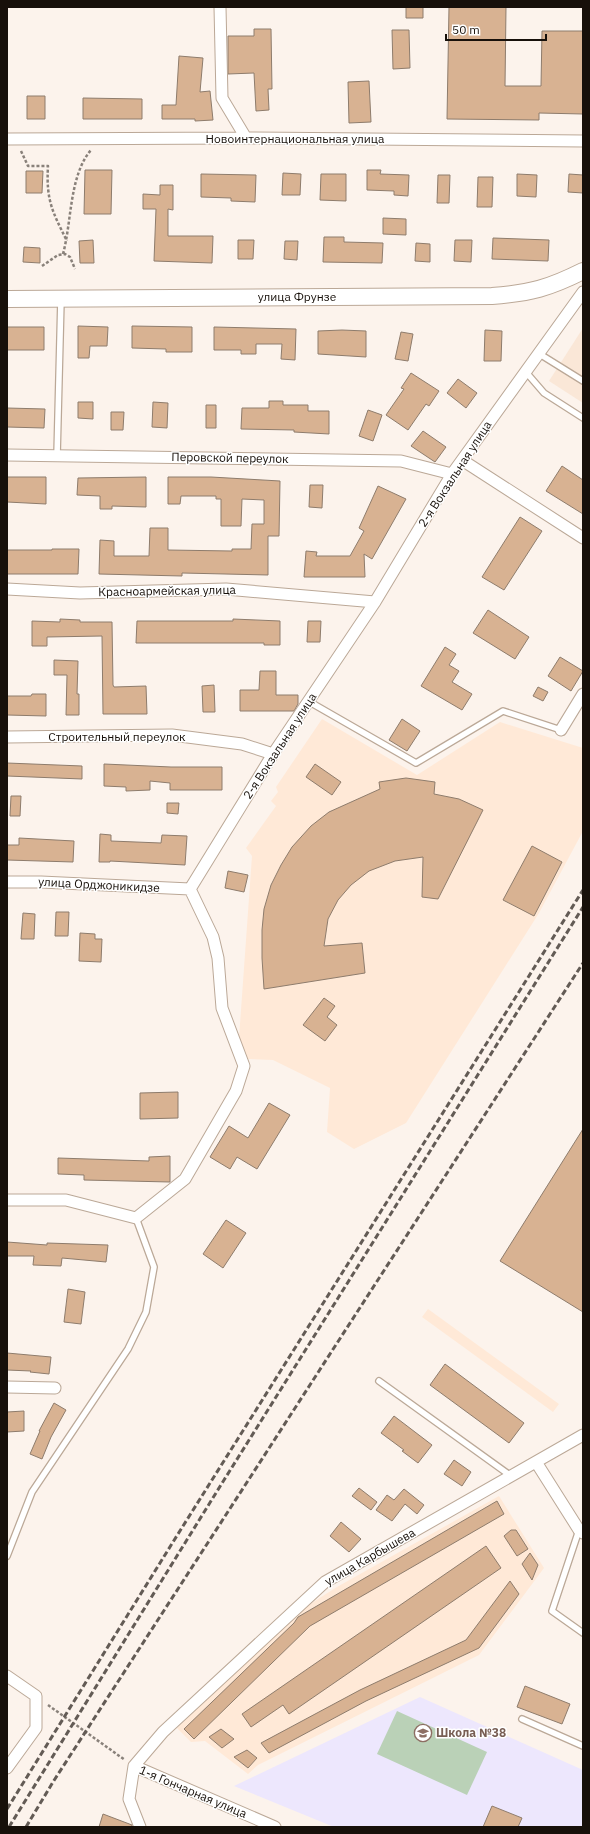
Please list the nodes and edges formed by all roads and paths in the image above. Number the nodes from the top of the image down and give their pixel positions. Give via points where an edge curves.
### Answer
1 (220, 7) edge
2 (100, 138) junction
3 (246, 138) junction
4 (11, 139) edge
5 (583, 141) edge
6 (67, 240) junction
7 (63, 254) junction
8 (42, 266) dead end
9 (75, 269) dead end
10 (583, 271) edge
11 (583, 292) edge
12 (7, 299) edge
13 (61, 299) junction
14 (538, 353) junction
15 (525, 371) junction
16 (583, 381) edge
17 (583, 418) edge
18 (7, 455) edge
19 (57, 456) junction
20 (462, 460) junction
21 (452, 474) junction
22 (583, 538) edge
23 (7, 590) edge
24 (375, 602) junction
25 (583, 694) edge
26 (308, 701) junction
27 (560, 730) joint
28 (7, 737) edge
29 (273, 754) junction
30 (7, 882) edge
31 (190, 889) junction
32 (7, 1200) edge
33 (136, 1218) junction
34 (379, 1381) dead end
35 (7, 1387) edge
36 (56, 1388) dead end
37 (583, 1436) edge
38 (536, 1462) junction
39 (512, 1476) junction
40 (581, 1532) edge
41 (7, 1556) edge
42 (583, 1633) edge
43 (7, 1676) edge
44 (36, 1696) junction
45 (522, 1719) dead end
46 (583, 1746) edge
47 (134, 1766) junction
48 (7, 1768) edge
49 (260, 1824) edge
50 (140, 1827) edge
51 (275, 1827) edge

1 - 3 street via 222,98
2 - 3 street, Новоинтернациональная улица
2 - 4 street, Новоинтернациональная улица
2 - 6 path via 79,167 74,185
3 - 5 street, Новоинтернациональная улица
4 - 6 path via 28,166 48,166 49,201
6 - 7 path
7 - 8 path
7 - 9 path via 70,257
10 - 13 street, улица Фрунзе via 541,289 522,294 492,296
11 - 14 street, 2-я Вокзальная улица
12 - 13 street, улица Фрунзе
13 - 19 lane
14 - 15 street, 2-я Вокзальная улица
14 - 16 lane
15 - 17 lane via 544,393
15 - 20 street, 2-я Вокзальная улица
18 - 19 street, Перовской переулок
19 - 21 street, Перовской переулок via 401,461
20 - 21 street, 2-я Вокзальная улица
20 - 22 street
21 - 24 street, 2-я Вокзальная улица
23 - 24 street, Красноармейская улица via 80,593 226,589
24 - 26 street, 2-я Вокзальная улица
25 - 27 street
26 - 27 lane via 416,763 503,711
26 - 29 street, 2-я Вокзальная улица
28 - 29 street, Строительный переулок via 172,735 242,744
29 - 31 street, 2-я Вокзальная улица
30 - 31 street, улица Орджоникидзе
31 - 33 street via 213,937 218,958 222,1008 244,1066 236,1091 185,1179
32 - 33 street via 66,1200
33 - 41 lane via 154,1267 146,1312 128,1349 32,1492
34 - 39 lane
35 - 36 street
37 - 38 street, улица Карбышева
38 - 39 street, улица Карбышева
38 - 40 street
39 - 47 street, улица Карбышева via 325,1582 163,1732
40 - 42 lane via 552,1611
43 - 44 street
44 - 47 path
44 - 48 street via 36,1728
45 - 46 lane
47 - 49 street, 1-я Гончарная улица
47 - 50 street via 129,1799
49 - 51 street, 1-я Гончарная улица

